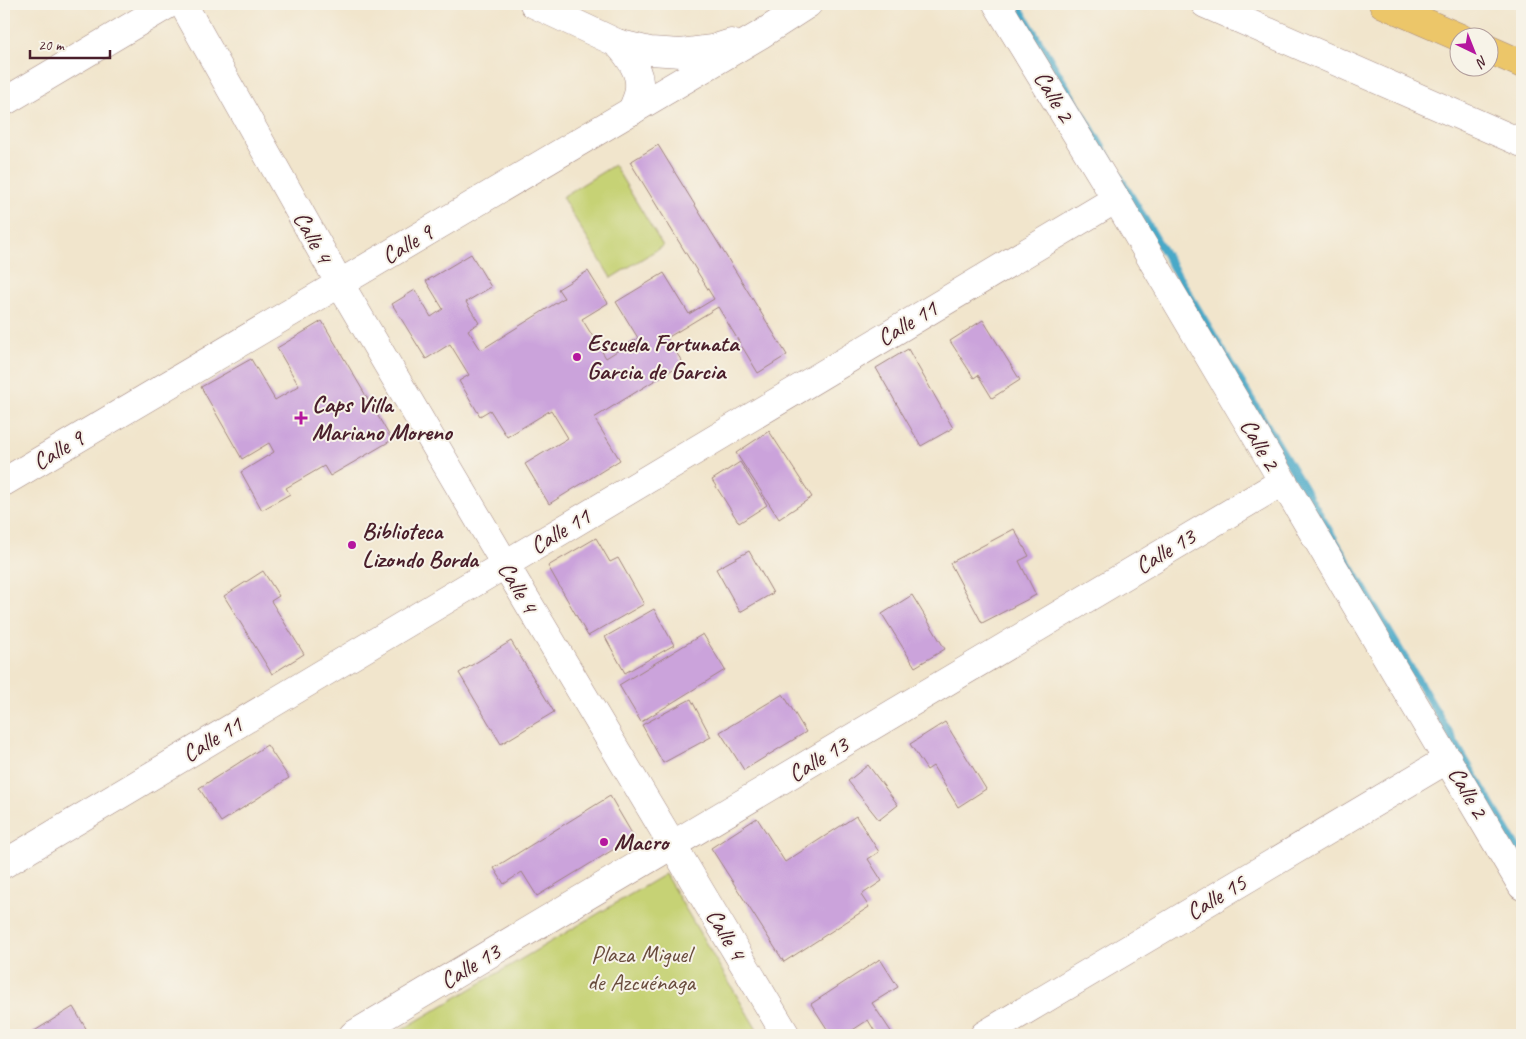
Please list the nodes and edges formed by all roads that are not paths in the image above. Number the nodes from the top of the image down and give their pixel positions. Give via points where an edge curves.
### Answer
1 (169, 4) edge
2 (183, 4) edge
3 (534, 4) edge
4 (808, 4) edge
5 (997, 4) edge
6 (1204, 4) edge
7 (1383, 4) edge
8 (1448, 32) edge
9 (760, 35) junction
10 (617, 43) junction
11 (1498, 53) edge
12 (1522, 64) edge
13 (4, 102) edge
14 (632, 111) junction
15 (1522, 143) edge
16 (1116, 199) junction
17 (340, 284) junction
18 (4, 482) edge
19 (1282, 482) junction
20 (505, 564) junction
21 (1448, 759) junction
22 (673, 845) junction
23 (4, 864) edge
24 (1522, 886) edge
25 (353, 1035) edge
26 (786, 1035) edge
27 (984, 1035) edge

1 - 13 street
2 - 17 street, Calle 4
3 - 10 street
4 - 9 street, Calle 9
5 - 16 street, Calle 2
6 - 15 street
7 - 8 highway
9 - 10 street via 712,49 681,53 650,51
9 - 14 street, Calle 9
10 - 14 street via 631,59 638,75 640,88
11 - 12 highway
14 - 17 street, Calle 9
16 - 19 street, Calle 2
16 - 20 street, Calle 11
17 - 18 street, Calle 9
17 - 20 street, Calle 4
19 - 21 street, Calle 2
19 - 22 street, Calle 13
20 - 22 street, Calle 4
20 - 23 street, Calle 11
21 - 24 street, Calle 2
21 - 27 street, Calle 15
22 - 25 street, Calle 13
22 - 26 street, Calle 4

